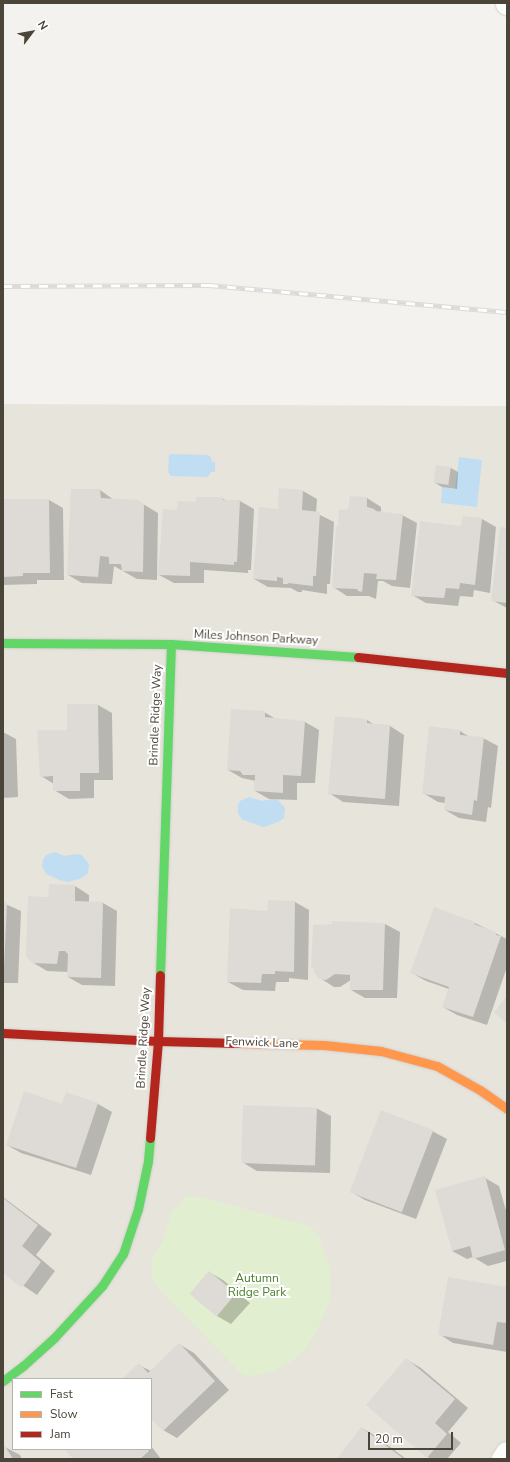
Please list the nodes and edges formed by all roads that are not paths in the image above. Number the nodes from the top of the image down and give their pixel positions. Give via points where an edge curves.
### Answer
1 (3, 643) edge
2 (171, 644) junction
3 (507, 673) edge
4 (3, 1033) edge
5 (158, 1040) junction
6 (507, 1109) edge
7 (3, 1381) edge
8 (507, 1453) edge
9 (502, 1459) edge

1 - 2 street, Miles Johnson Parkway
2 - 3 street, Miles Johnson Parkway via 334,654
2 - 5 street, Brindle Ridge Way
4 - 5 street, Fenwick Lane
5 - 6 street, Fenwick Lane via 324,1045 380,1051 437,1066 480,1090
5 - 7 street, Brindle Ridge Way via 148,1161 138,1209 123,1254 102,1286 79,1311 23,1366
8 - 9 street

